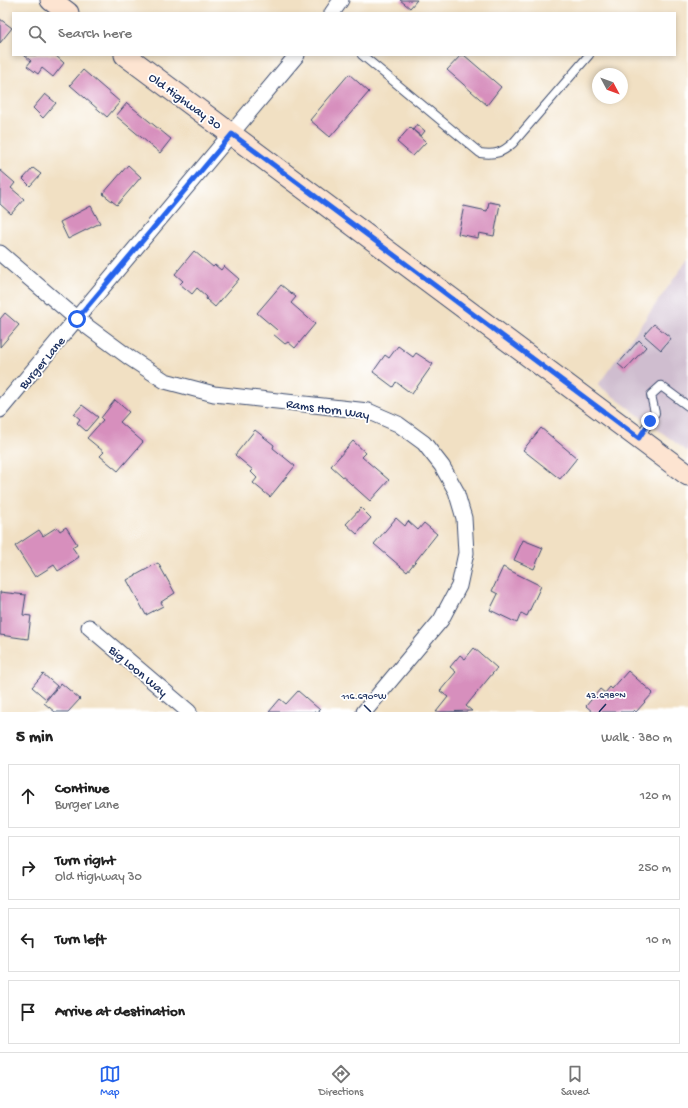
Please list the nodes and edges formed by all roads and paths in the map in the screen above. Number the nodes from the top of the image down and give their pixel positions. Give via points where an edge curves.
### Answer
1 (51, 0) edge
2 (341, 0) edge
3 (67, 12) edge
4 (333, 12) edge
5 (126, 56) edge
6 (296, 56) edge
7 (363, 56) edge
8 (588, 56) edge
9 (232, 134) junction
10 (0, 253) edge
11 (77, 319) junction
12 (688, 406) edge
13 (0, 410) edge
14 (639, 438) junction
15 (688, 475) edge
16 (89, 627) dead end
17 (189, 712) edge
18 (364, 712) edge

1 - 3 street
2 - 4 street
5 - 9 street, Old Highway 30
6 - 9 street, Burger Lane
7 - 8 lane via 480,153 486,154 498,154 513,143
9 - 11 street, Burger Lane
9 - 14 street, Old Highway 30
10 - 11 street, Rams Horn Way
11 - 13 street, Burger Lane
11 - 18 street, Rams Horn Way via 165,381 214,394 368,411 398,424 424,443 442,466 456,491 464,518 466,553 459,586 441,620
12 - 14 lane via 661,386 651,395 655,413
14 - 15 street, Old Highway 30
16 - 17 street, Big Loon Way

